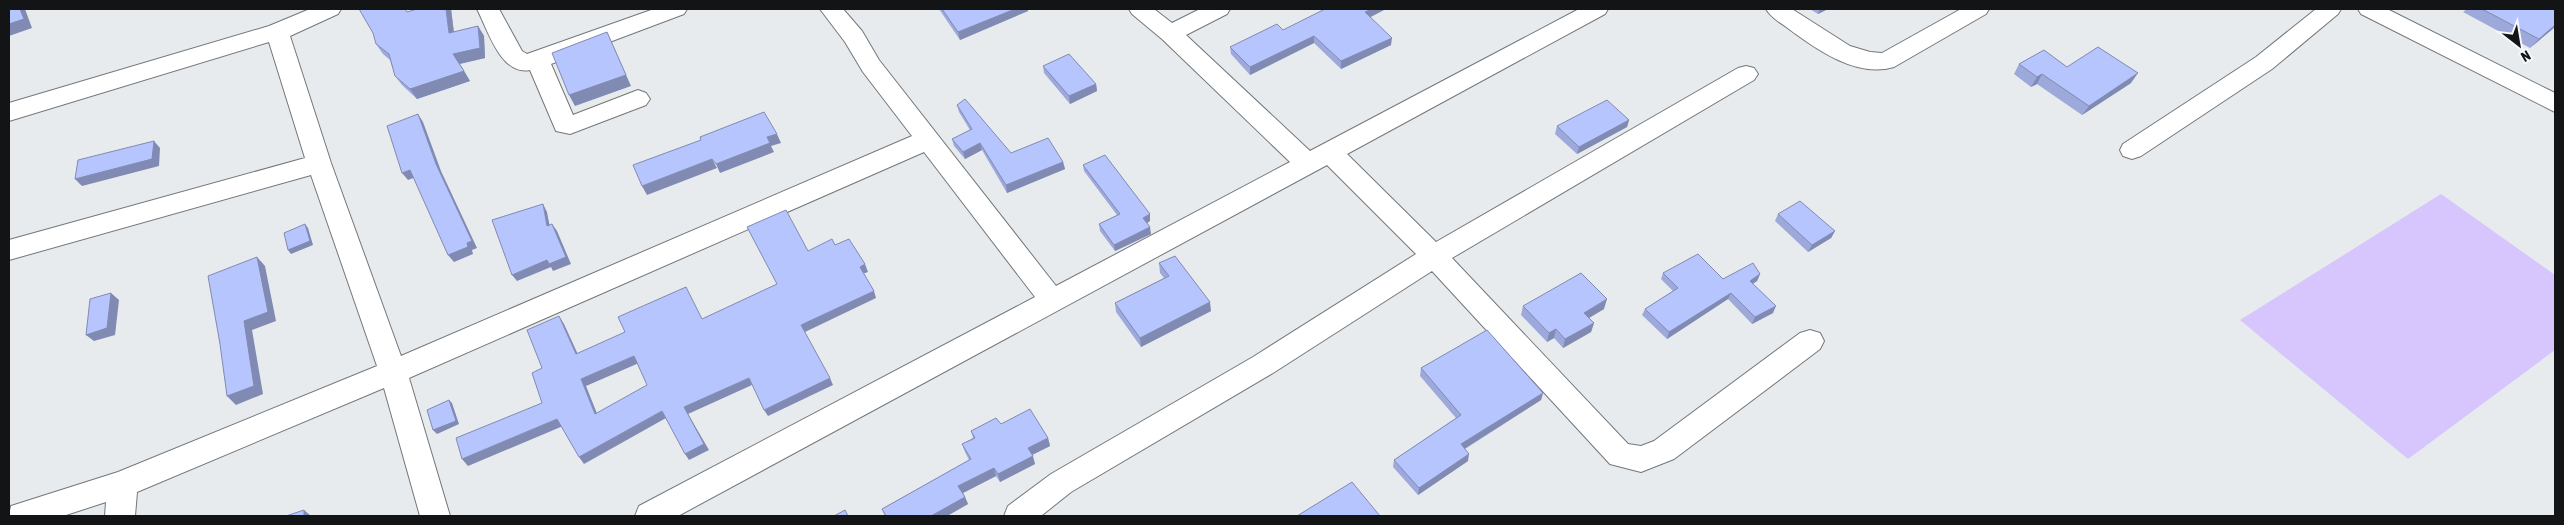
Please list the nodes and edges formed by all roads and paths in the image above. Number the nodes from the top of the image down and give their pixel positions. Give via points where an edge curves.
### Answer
1 (330, 9) edge
2 (488, 9) edge
3 (676, 9) edge
4 (831, 9) edge
5 (1140, 9) edge
6 (1219, 9) edge
7 (1597, 9) edge
8 (1777, 9) edge
9 (1978, 9) edge
10 (2330, 9) edge
11 (2386, 12) edge
12 (277, 32) junction
13 (1170, 33) junction
14 (538, 60) junction
15 (1746, 74) dead end
16 (638, 99) dead end
17 (2555, 103) edge
18 (9, 112) edge
19 (929, 139) junction
20 (2132, 150) dead end
21 (1318, 158) junction
22 (319, 163) junction
23 (9, 250) edge
24 (1434, 256) junction
25 (1052, 300) junction
26 (1810, 341) dead end
27 (393, 372) junction
28 (123, 484) junction
29 (22, 516) edge
30 (120, 516) edge
31 (435, 516) edge
32 (650, 516) edge
33 (1019, 516) edge

1 - 12 street
2 - 14 street via 513,56 523,63
3 - 14 street
4 - 19 street
5 - 13 street
6 - 13 street
7 - 21 street
8 - 9 street via 1834,50 1870,62 1886,61
10 - 20 street via 2264,63
11 - 17 street
12 - 18 street
12 - 22 street
13 - 21 street
14 - 16 street via 565,125
15 - 24 street
19 - 25 street
19 - 27 street
21 - 24 street
21 - 25 street
22 - 23 street
22 - 27 street
24 - 26 street via 1620,455 1641,459 1664,450
24 - 33 street via 1264,365 1061,482
25 - 32 street
27 - 28 street
27 - 31 street
28 - 29 street
28 - 30 street

